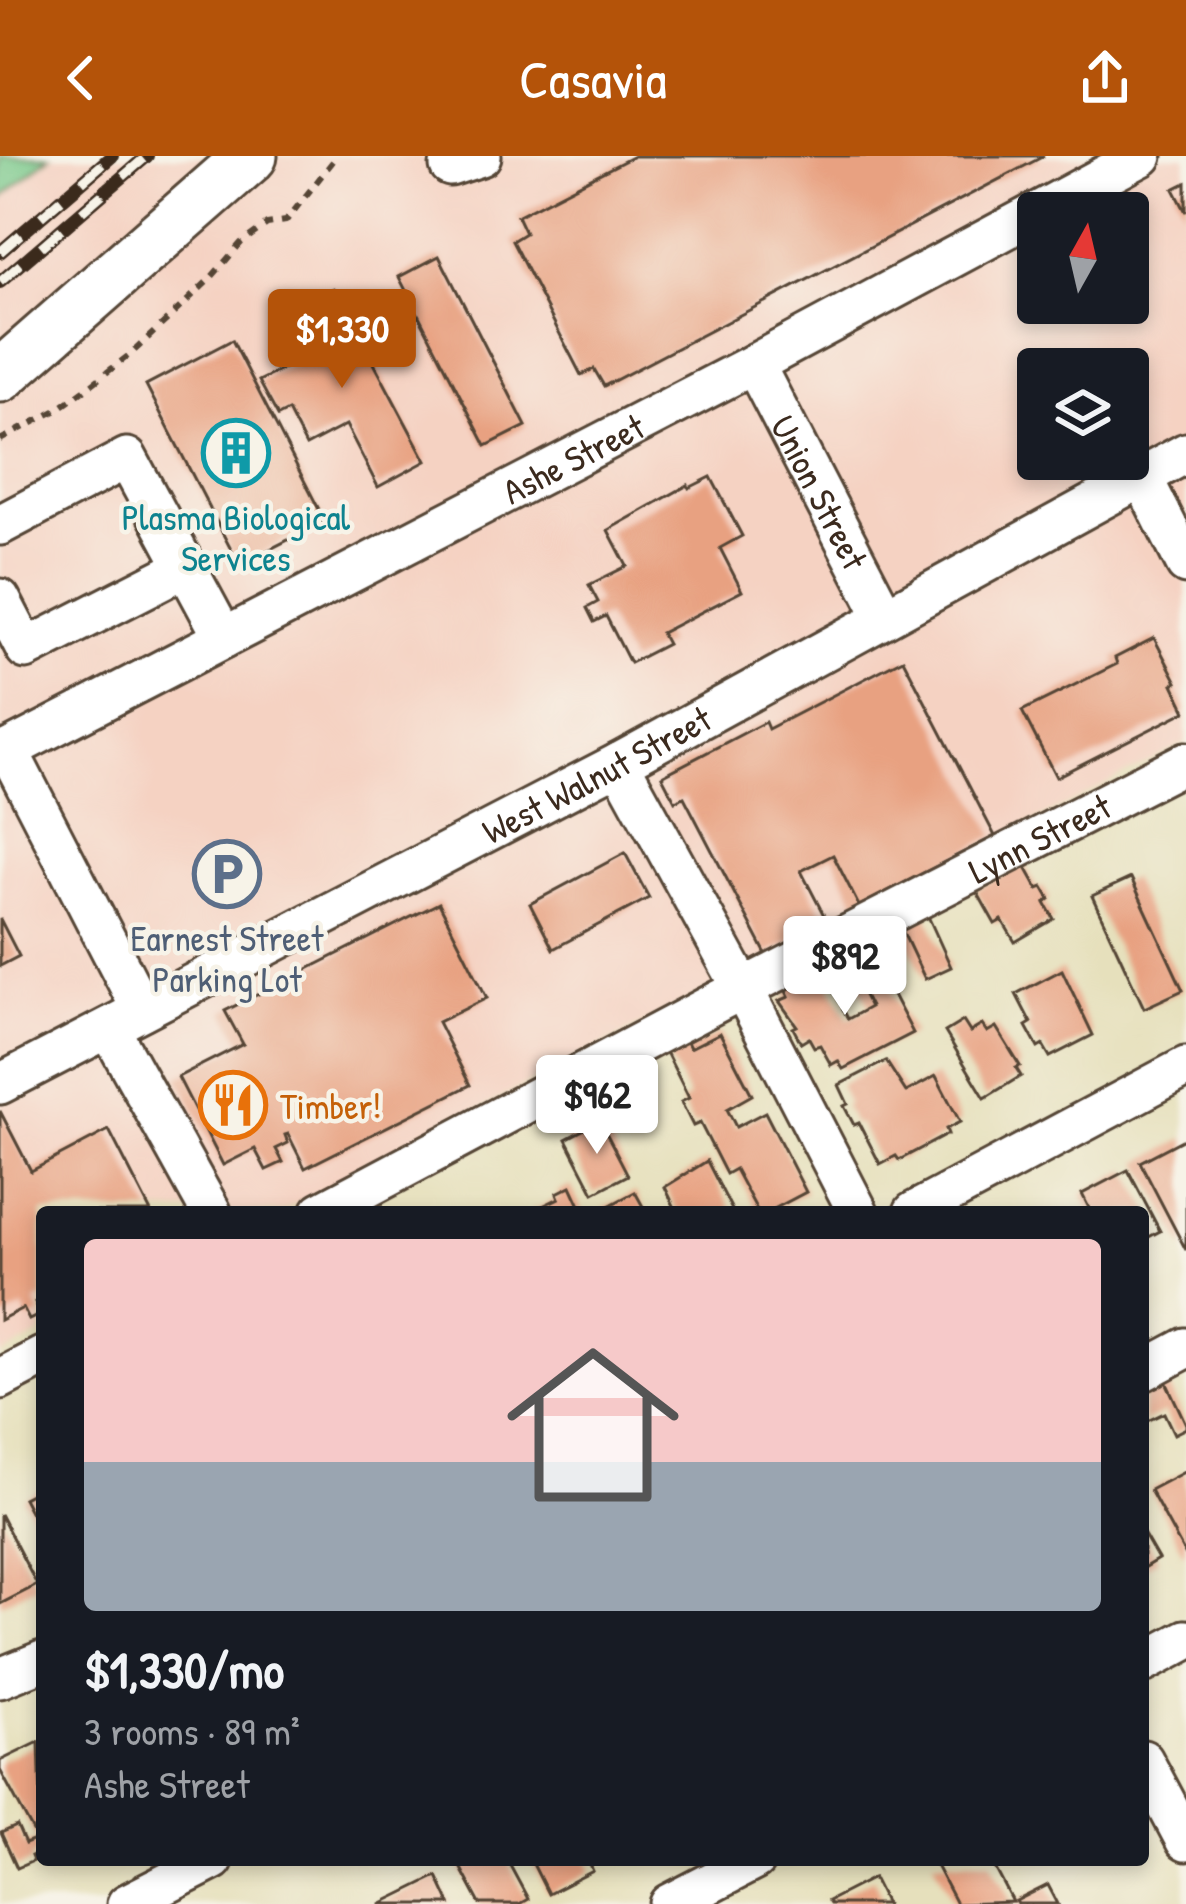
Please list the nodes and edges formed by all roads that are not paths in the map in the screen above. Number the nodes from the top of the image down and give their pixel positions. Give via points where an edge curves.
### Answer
1 (251, 156) edge
2 (1142, 156) edge
3 (754, 364) junction
4 (0, 376) edge
5 (1186, 453) edge
6 (1149, 471) edge
7 (1132, 480) edge
8 (1144, 480) edge
9 (0, 525) edge
10 (1186, 564) edge
11 (186, 567) junction
12 (0, 599) edge
13 (885, 617) junction
14 (224, 638) junction
15 (4, 752) edge
16 (1186, 762) edge
17 (619, 763) junction
18 (743, 989) junction
19 (126, 1019) junction
20 (1186, 1067) edge
21 (0, 1084) edge
22 (208, 1206) edge
23 (331, 1206) edge
24 (855, 1206) edge
25 (925, 1206) edge
26 (1186, 1348) edge
27 (36, 1360) edge
28 (1149, 1368) edge
29 (0, 1378) edge
30 (1186, 1640) edge
31 (1149, 1660) edge
32 (36, 1663) edge
33 (0, 1678) edge
34 (1149, 1771) edge
35 (1186, 1841) edge
36 (201, 1866) edge
37 (743, 1866) edge
38 (128, 1904) edge
39 (670, 1904) edge

1 - 4 main road
2 - 3 street, Ashe Street
3 - 13 street, Union Street
3 - 14 street, Ashe Street
5 - 6 street, West Walnut Street
7 - 13 street, West Walnut Street
8 - 10 street
9 - 11 street via 127,458
11 - 12 street via 26,649
11 - 14 street
13 - 17 street, West Walnut Street
14 - 15 street, Ashe Street
15 - 19 street
16 - 18 street, Lynn Street
17 - 18 street
17 - 19 street, West Walnut Street
18 - 23 street, Lynn Street
18 - 24 street
19 - 21 street, West Walnut Street
19 - 22 street
20 - 25 street
26 - 28 street
27 - 29 street
30 - 31 street
32 - 33 street
34 - 35 street
36 - 38 street
37 - 39 street

